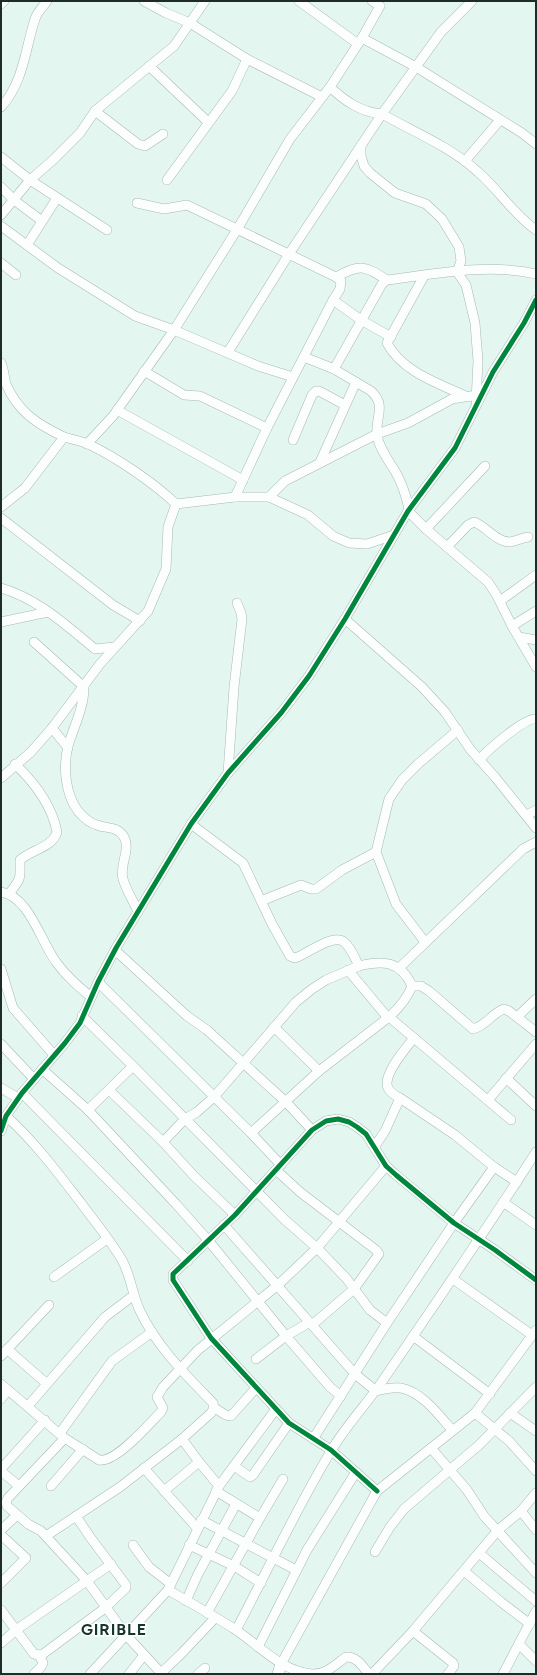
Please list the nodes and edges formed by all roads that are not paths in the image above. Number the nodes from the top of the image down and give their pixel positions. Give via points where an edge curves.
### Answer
1 (4, 1) edge
2 (47, 1) edge
3 (204, 1) edge
4 (299, 1) edge
5 (472, 1) edge
6 (146, 2) edge
7 (379, 3) edge
8 (1, 4) edge
9 (190, 23) junction
10 (360, 41) junction
11 (247, 59) junction
12 (149, 66) junction
13 (416, 67) junction
14 (330, 87) junction
15 (322, 97) junction
16 (1, 107) edge
17 (94, 111) junction
18 (382, 114) junction
19 (500, 120) junction
20 (208, 122) junction
21 (163, 134) dead end
22 (536, 144) edge
23 (361, 145) junction
24 (1, 157) edge
25 (465, 161) junction
26 (30, 180) junction
27 (167, 180) dead end
28 (1, 187) edge
29 (57, 198) junction
30 (14, 200) junction
31 (136, 203) dead end
32 (1, 215) edge
33 (42, 221) junction
34 (1, 226) edge
35 (238, 228) junction
36 (107, 230) dead end
37 (536, 230) edge
38 (27, 245) junction
39 (288, 254) junction
40 (1, 263) edge
41 (457, 272) junction
42 (536, 274) edge
43 (16, 275) dead end
44 (424, 276) junction
45 (336, 277) junction
46 (387, 280) junction
47 (333, 300) junction
48 (536, 300) edge
49 (361, 320) junction
50 (174, 330) junction
51 (390, 337) junction
52 (228, 352) junction
53 (304, 357) junction
54 (1, 363) edge
55 (334, 369) junction
56 (144, 371) junction
57 (293, 377) junction
58 (356, 382) junction
59 (473, 396) junction
60 (345, 405) junction
61 (475, 408) junction
62 (117, 410) junction
63 (267, 428) junction
64 (377, 434) junction
65 (64, 437) junction
66 (293, 440) dead end
67 (87, 444) junction
68 (320, 462) junction
69 (485, 466) dead end
70 (243, 480) junction
71 (235, 497) junction
72 (269, 497) junction
73 (176, 504) junction
74 (1, 507) edge
75 (409, 510) junction
76 (1, 518) edge
77 (426, 529) junction
78 (394, 535) junction
79 (528, 537) dead end
80 (447, 547) junction
81 (536, 575) edge
82 (1, 588) edge
83 (500, 601) junction
84 (237, 603) dead end
85 (536, 611) edge
86 (48, 612) junction
87 (345, 619) junction
88 (140, 621) junction
89 (1, 622) edge
90 (512, 626) junction
91 (519, 637) junction
92 (536, 640) edge
93 (34, 642) dead end
94 (114, 647) junction
95 (95, 649) junction
96 (100, 664) junction
97 (536, 667) edge
98 (84, 687) junction
99 (536, 719) edge
100 (52, 728) junction
101 (458, 730) junction
102 (68, 748) junction
103 (479, 760) junction
104 (15, 764) junction
105 (228, 773) junction
106 (2, 775) edge
107 (536, 810) edge
108 (527, 815) junction
109 (191, 824) junction
110 (536, 828) edge
111 (536, 842) edge
112 (376, 852) junction
113 (5, 893) edge
114 (261, 900) junction
115 (138, 912) junction
116 (426, 942) junction
117 (115, 950) junction
118 (359, 966) junction
119 (399, 968) junction
120 (1, 969) edge
121 (348, 970) junction
122 (98, 982) junction
123 (412, 986) junction
124 (91, 997) junction
125 (536, 999) edge
126 (82, 1016) junction
127 (516, 1017) junction
128 (389, 1018) junction
129 (274, 1027) junction
130 (536, 1032) edge
131 (414, 1038) junction
132 (1, 1044) edge
133 (536, 1044) edge
134 (54, 1055) junction
135 (243, 1063) junction
136 (133, 1066) junction
137 (42, 1069) junction
138 (319, 1071) junction
139 (34, 1078) junction
140 (506, 1078) junction
141 (1, 1088) edge
142 (109, 1090) junction
143 (20, 1096) junction
144 (214, 1097) junction
145 (400, 1098) junction
146 (488, 1100) junction
147 (286, 1102) junction
148 (536, 1106) edge
149 (88, 1110) junction
150 (6, 1116) junction
151 (185, 1120) junction
152 (511, 1120) dead end
153 (312, 1130) junction
154 (1, 1131) edge
155 (251, 1133) junction
156 (163, 1142) junction
157 (375, 1146) junction
158 (536, 1152) edge
159 (386, 1166) junction
160 (494, 1167) junction
161 (278, 1168) junction
162 (517, 1182) junction
163 (256, 1192) junction
164 (503, 1202) junction
165 (235, 1215) junction
166 (340, 1222) junction
167 (454, 1223) junction
168 (224, 1225) junction
169 (536, 1225) edge
170 (107, 1239) junction
171 (208, 1240) junction
172 (480, 1240) junction
173 (317, 1248) junction
174 (188, 1261) junction
175 (54, 1277) dead end
176 (453, 1279) junction
177 (536, 1280) edge
178 (278, 1285) junction
179 (354, 1289) junction
180 (134, 1295) junction
181 (257, 1302) junction
182 (49, 1305) dead end
183 (311, 1323) junction
184 (387, 1323) junction
185 (152, 1332) junction
186 (534, 1333) edge
187 (286, 1336) junction
188 (413, 1336) junction
189 (211, 1338) junction
190 (4, 1353) edge
191 (256, 1360) dead end
192 (181, 1369) junction
193 (354, 1374) junction
194 (46, 1383) junction
195 (4, 1387) edge
196 (256, 1388) junction
197 (535, 1389) edge
198 (376, 1391) junction
199 (490, 1394) junction
200 (341, 1396) junction
201 (1, 1399) edge
202 (28, 1406) junction
203 (214, 1408) junction
204 (276, 1409) junction
205 (475, 1413) junction
206 (510, 1413) junction
207 (45, 1420) junction
208 (289, 1423) junction
209 (494, 1429) junction
210 (452, 1430) junction
211 (536, 1431) edge
212 (62, 1435) junction
213 (313, 1438) junction
214 (182, 1439) junction
215 (83, 1448) junction
216 (431, 1448) junction
217 (331, 1450) junction
218 (199, 1462) junction
219 (234, 1466) junction
220 (144, 1468) junction
221 (449, 1468) junction
222 (1, 1469) edge
223 (536, 1471) edge
224 (356, 1472) junction
225 (283, 1479) dead end
226 (19, 1486) junction
227 (51, 1486) dead end
228 (218, 1488) junction
229 (164, 1491) junction
230 (377, 1491) junction
231 (536, 1493) edge
232 (3, 1500) edge
233 (236, 1504) junction
234 (520, 1511) junction
235 (17, 1515) junction
236 (76, 1516) junction
237 (260, 1518) junction
238 (199, 1524) junction
239 (1, 1530) edge
240 (222, 1530) junction
241 (498, 1530) junction
242 (536, 1530) edge
243 (1, 1535) edge
244 (46, 1536) junction
245 (247, 1543) junction
246 (133, 1544) dead end
247 (189, 1545) junction
248 (375, 1552) dead end
249 (479, 1553) junction
250 (209, 1554) junction
251 (274, 1557) junction
252 (111, 1564) junction
253 (234, 1566) junction
254 (296, 1570) junction
255 (464, 1571) junction
256 (536, 1573) edge
257 (87, 1581) junction
258 (1, 1583) edge
259 (261, 1583) junction
260 (170, 1587) junction
261 (186, 1601) junction
262 (536, 1602) edge
263 (105, 1608) junction
264 (1, 1611) edge
265 (536, 1611) edge
266 (211, 1616) junction
267 (530, 1624) junction
268 (16, 1630) junction
269 (236, 1630) junction
270 (413, 1631) junction
271 (126, 1635) junction
272 (1, 1643) edge
273 (519, 1644) junction
274 (258, 1647) junction
275 (144, 1655) junction
276 (39, 1656) junction
277 (536, 1661) edge
278 (280, 1669) edge
279 (364, 1672) edge
280 (34, 1674) edge
281 (90, 1674) edge
282 (129, 1674) edge
283 (161, 1674) edge
284 (372, 1674) edge
285 (448, 1674) edge
286 (503, 1674) edge

1 - 8 street
2 - 16 street via 35,18 14,90
3 - 9 street
4 - 10 street
5 - 13 street via 441,32
6 - 9 street
7 - 10 street
9 - 11 street
9 - 12 street via 174,46
10 - 13 street
10 - 14 street
11 - 15 street
11 - 20 street via 232,91
12 - 17 street
12 - 20 street
13 - 18 street
13 - 19 street
14 - 15 street
14 - 18 street via 354,106
15 - 35 street via 290,139
17 - 21 street via 138,144 145,146
17 - 26 street via 80,133
18 - 23 street
18 - 25 street
19 - 22 street
19 - 25 street
20 - 27 street
23 - 39 street
23 - 41 street via 364,166 370,173 395,193 426,204 442,219 459,247 461,260
24 - 26 street
25 - 37 street
26 - 29 street
26 - 30 street
28 - 30 street
29 - 33 street
29 - 36 street
30 - 32 street
30 - 33 street
31 - 35 street via 164,209 187,205
33 - 38 street
34 - 38 street
35 - 39 street
35 - 50 street
38 - 50 street via 119,307 135,316
39 - 45 street
39 - 52 street
40 - 43 street
41 - 42 street via 502,269
41 - 44 street
41 - 59 street via 466,285 475,323 478,361
44 - 46 street
44 - 51 street
45 - 46 street via 353,268 363,268 370,269
45 - 47 street via 341,281 340,289
46 - 49 street via 382,284
47 - 49 street
47 - 53 street
48 - 61 street via 493,372
49 - 51 street
49 - 55 street
50 - 52 street
50 - 56 street
51 - 59 street via 387,343 391,350 410,369
52 - 57 street via 258,366
53 - 55 street
53 - 57 street
54 - 65 street via 5,382 25,413 40,425
55 - 58 street
56 - 62 street
56 - 63 street via 184,395 200,396
57 - 63 street
58 - 60 street
58 - 64 street via 372,391 379,400
59 - 61 street
59 - 64 street via 452,399 408,423
60 - 66 street via 316,391
60 - 68 street
61 - 75 street via 455,448
62 - 67 street
62 - 70 street
63 - 70 street
64 - 68 street
64 - 75 street via 381,448 400,482
65 - 67 street
65 - 74 street via 24,488
67 - 73 street via 143,478
68 - 72 street via 285,481
69 - 77 street
70 - 71 street
71 - 72 street
71 - 73 street
72 - 78 street via 308,515 333,536 349,543 367,544
73 - 88 street via 168,527 166,569 148,611
75 - 77 street
75 - 78 street
76 - 88 street via 113,604
77 - 80 street
78 - 87 street
79 - 80 street via 511,542 503,541 474,522
80 - 83 street via 488,582
81 - 83 street
82 - 86 street via 25,598
83 - 90 street
84 - 105 street via 242,620
85 - 90 street
86 - 89 street
86 - 95 street
87 - 101 street via 422,687
87 - 105 street via 296,694
88 - 94 street
90 - 91 street
91 - 92 street
91 - 97 street
93 - 98 street
94 - 95 street
94 - 96 street
95 - 96 street
96 - 98 street
98 - 100 street
98 - 102 street via 81,709
99 - 103 street via 513,730
100 - 102 street
100 - 104 street via 31,752
101 - 103 street
101 - 112 street via 402,780 389,799
102 - 115 street via 66,777 74,806 88,821 98,826 116,829 125,839 123,879
103 - 108 street
104 - 106 street
104 - 113 street via 46,801 57,832 48,843 20,860 19,880
105 - 109 street
107 - 108 street
108 - 110 street
109 - 114 street via 243,863
109 - 115 street
111 - 116 street via 523,850
112 - 114 street via 342,870 316,890 301,885
112 - 116 street via 396,904
113 - 124 street via 19,900 25,907 55,961 67,976
114 - 118 street via 287,952 292,957 300,957 317,946 339,941 346,944
115 - 117 street
116 - 119 street
117 - 122 street
117 - 135 street via 193,1022 207,1030
118 - 119 street via 373,963 394,965
118 - 121 street
119 - 123 street via 408,977
120 - 134 street via 14,1008
121 - 128 street
121 - 129 street via 312,989 296,1002
122 - 124 street
122 - 144 street
123 - 127 street via 421,986 429,991 473,1029 504,1009
123 - 128 street via 402,1004
124 - 126 street
125 - 127 street
126 - 134 street
126 - 136 street
127 - 130 street
128 - 131 street
128 - 138 street
129 - 135 street
129 - 138 street
131 - 145 street via 387,1076 388,1088
131 - 146 street
132 - 139 street
133 - 140 street
134 - 137 street
135 - 144 street
135 - 147 street
136 - 142 street
136 - 151 street
137 - 139 street
137 - 149 street
138 - 147 street
139 - 143 street
140 - 146 street
140 - 148 street
141 - 143 street
142 - 149 street
142 - 156 street
143 - 150 street
143 - 174 street
144 - 151 street
144 - 155 street
145 - 157 street via 392,1118
145 - 160 street via 455,1135
146 - 152 street
147 - 153 street
147 - 155 street
149 - 171 street
150 - 154 street
150 - 170 street via 30,1138
151 - 156 street
151 - 163 street
153 - 157 street via 338,1118 357,1127
153 - 161 street
155 - 161 street
156 - 165 street
157 - 159 street
158 - 162 street
159 - 166 street
159 - 167 street
160 - 162 street
160 - 167 street
161 - 163 street
161 - 166 street via 300,1192
162 - 164 street
163 - 165 street
163 - 173 street
164 - 169 street
164 - 172 street
165 - 168 street
166 - 173 street
166 - 179 street via 378,1254
167 - 172 street
167 - 184 street
168 - 171 street
168 - 178 street
170 - 175 street
170 - 180 street via 123,1262
171 - 174 street
171 - 181 street
172 - 176 street
172 - 177 street
173 - 178 street
173 - 179 street
174 - 189 street via 173,1274 173,1280
176 - 186 street
176 - 188 street
178 - 181 street
178 - 183 street
179 - 183 street
179 - 184 street via 370,1310
180 - 185 street
180 - 194 street via 104,1317
181 - 187 street
181 - 189 street
182 - 190 street
183 - 187 street
183 - 193 street
184 - 193 street
185 - 192 street via 158,1343
185 - 212 street via 112,1362
186 - 199 street
187 - 191 street
187 - 200 street
188 - 198 street
188 - 199 street
189 - 192 street
189 - 196 street
190 - 194 street
192 - 203 street via 213,1403
192 - 215 street via 159,1392 157,1397 161,1412 124,1448 104,1461
193 - 198 street
193 - 200 street
194 - 202 street
195 - 201 street
195 - 202 street
196 - 203 street via 231,1416
196 - 204 street
197 - 206 street
198 - 210 street via 402,1388 412,1392 439,1414
198 - 217 street
199 - 205 street
200 - 213 street
202 - 207 street
203 - 214 street
204 - 208 street
204 - 219 street
205 - 209 street
205 - 210 street
206 - 209 street
206 - 211 street
207 - 212 street
207 - 222 street
208 - 213 street
208 - 219 street via 253,1475 250,1477
209 - 221 street
209 - 223 street via 513,1444
210 - 216 street
212 - 215 street
212 - 226 street via 63,1440
213 - 217 street
214 - 218 street
214 - 220 street
215 - 227 street
216 - 221 street
216 - 230 street
217 - 224 street
217 - 251 street via 284,1533
218 - 228 street
218 - 229 street
219 - 228 street
220 - 229 street
220 - 236 street
221 - 241 street via 470,1494 479,1511
221 - 248 street via 404,1509
222 - 226 street
224 - 230 street
224 - 254 street
225 - 237 street
226 - 232 street
228 - 233 street
228 - 238 street
229 - 238 street
230 - 278 street
231 - 234 street
232 - 235 street
233 - 237 street
233 - 240 street
234 - 241 street
234 - 242 street
235 - 239 street
235 - 244 street
236 - 244 street
236 - 252 street
237 - 245 street
238 - 240 street
238 - 247 street
240 - 245 street
240 - 250 street
241 - 249 street
241 - 256 street
243 - 258 street via 26,1558
244 - 257 street
245 - 251 street
245 - 253 street
246 - 260 street via 149,1567
247 - 250 street
247 - 260 street
249 - 255 street
249 - 262 street
250 - 253 street
250 - 261 street
251 - 254 street
251 - 259 street
252 - 257 street
252 - 263 street via 126,1588
253 - 259 street
253 - 266 street
254 - 274 street
255 - 267 street
255 - 270 street
257 - 263 street
257 - 268 street
259 - 269 street
260 - 261 street
260 - 271 street
261 - 266 street
263 - 271 street
263 - 276 street
264 - 268 street
265 - 267 street
266 - 269 street
266 - 283 street via 181,1654
267 - 273 street
268 - 272 street
268 - 276 street via 34,1654
269 - 274 street
270 - 284 street
270 - 285 street via 454,1664
271 - 275 street
271 - 281 street
273 - 277 street
273 - 286 street
274 - 278 street
275 - 282 street
275 - 283 street
276 - 280 street via 43,1663
278 - 279 street via 316,1674 326,1672 350,1656

